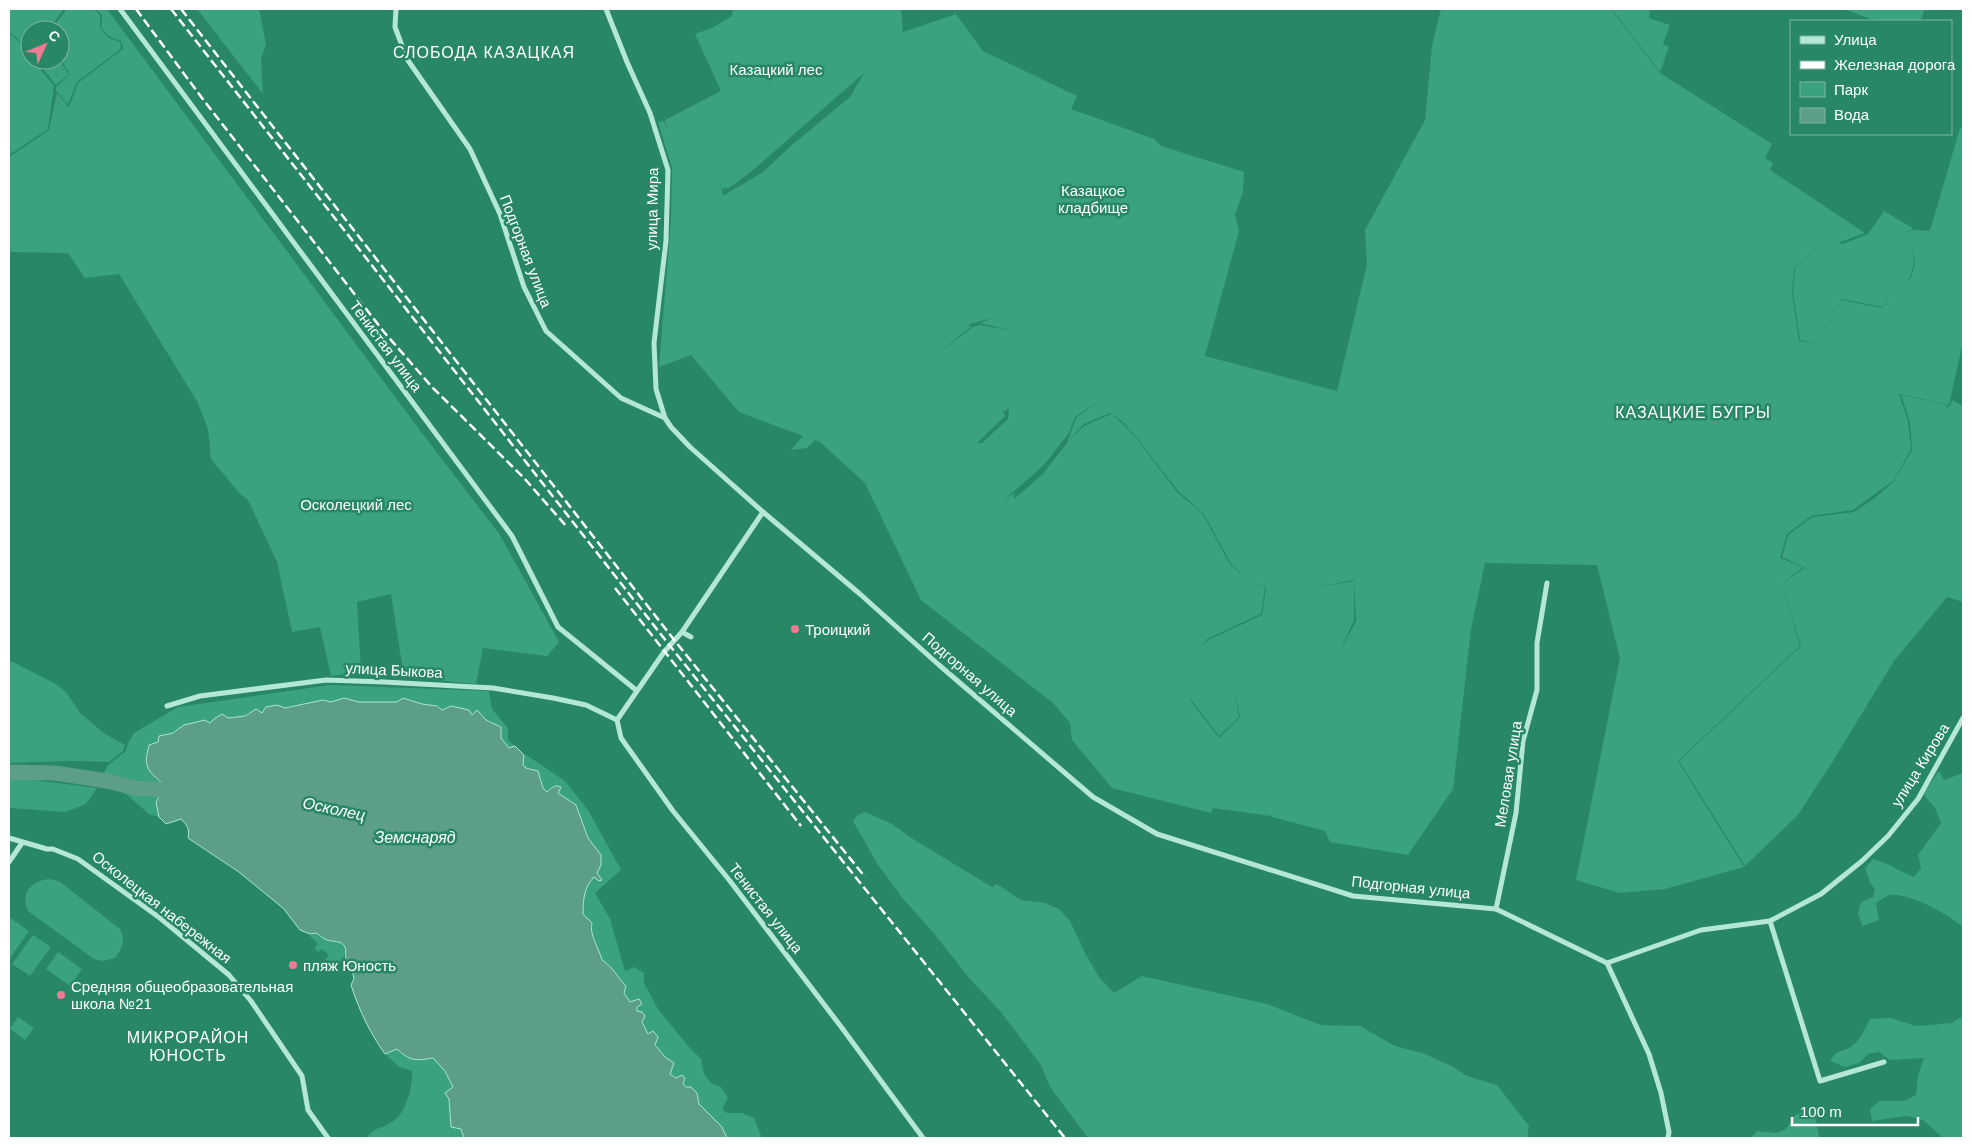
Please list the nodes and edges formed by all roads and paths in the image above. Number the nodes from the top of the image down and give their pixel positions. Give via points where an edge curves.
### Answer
1 (120, 9) edge
2 (396, 9) edge
3 (606, 9) edge
4 (665, 418) junction
5 (763, 512) junction
6 (1547, 584) dead end
7 (682, 632) junction
8 (691, 637) dead end
9 (636, 690) junction
10 (167, 706) dead end
11 (1963, 718) edge
12 (617, 720) junction
13 (9, 838) edge
14 (22, 843) junction
15 (9, 862) edge
16 (1496, 909) junction
17 (1770, 921) junction
18 (1607, 962) junction
19 (1884, 1062) dead end
20 (328, 1138) edge
21 (923, 1138) edge
22 (1668, 1138) edge

1 - 9 street, Тенистая улица via 512,536 558,628
2 - 4 street, Подгорная улица via 395,27 407,58 470,149 500,214 524,287 546,331 621,398
3 - 4 street, улица Мира via 650,113 668,170 666,241 654,343 656,389
4 - 5 street, Подгорная улица via 690,447
5 - 7 street
5 - 16 street, Подгорная улица via 1093,797 1157,834 1353,896
6 - 16 street, Меловая улица via 1537,643 1537,690 1523,741 1516,813
7 - 8 street
7 - 9 street
9 - 12 street
10 - 12 street, улица Быкова via 200,696 326,680 493,688 586,705
11 - 17 street, улица Кирова via 1918,799 1888,836 1821,894
12 - 21 street, Тенистая улица via 621,738 673,811 730,881
13 - 14 street, Осколецкая набережная
14 - 15 street
14 - 20 street, Осколецкая набережная via 78,858 229,974 302,1076 308,1110
16 - 18 street, Подгорная улица
17 - 18 street, улица Кирова via 1701,930
17 - 19 street via 1820,1081
18 - 22 street via 1649,1054 1661,1093

